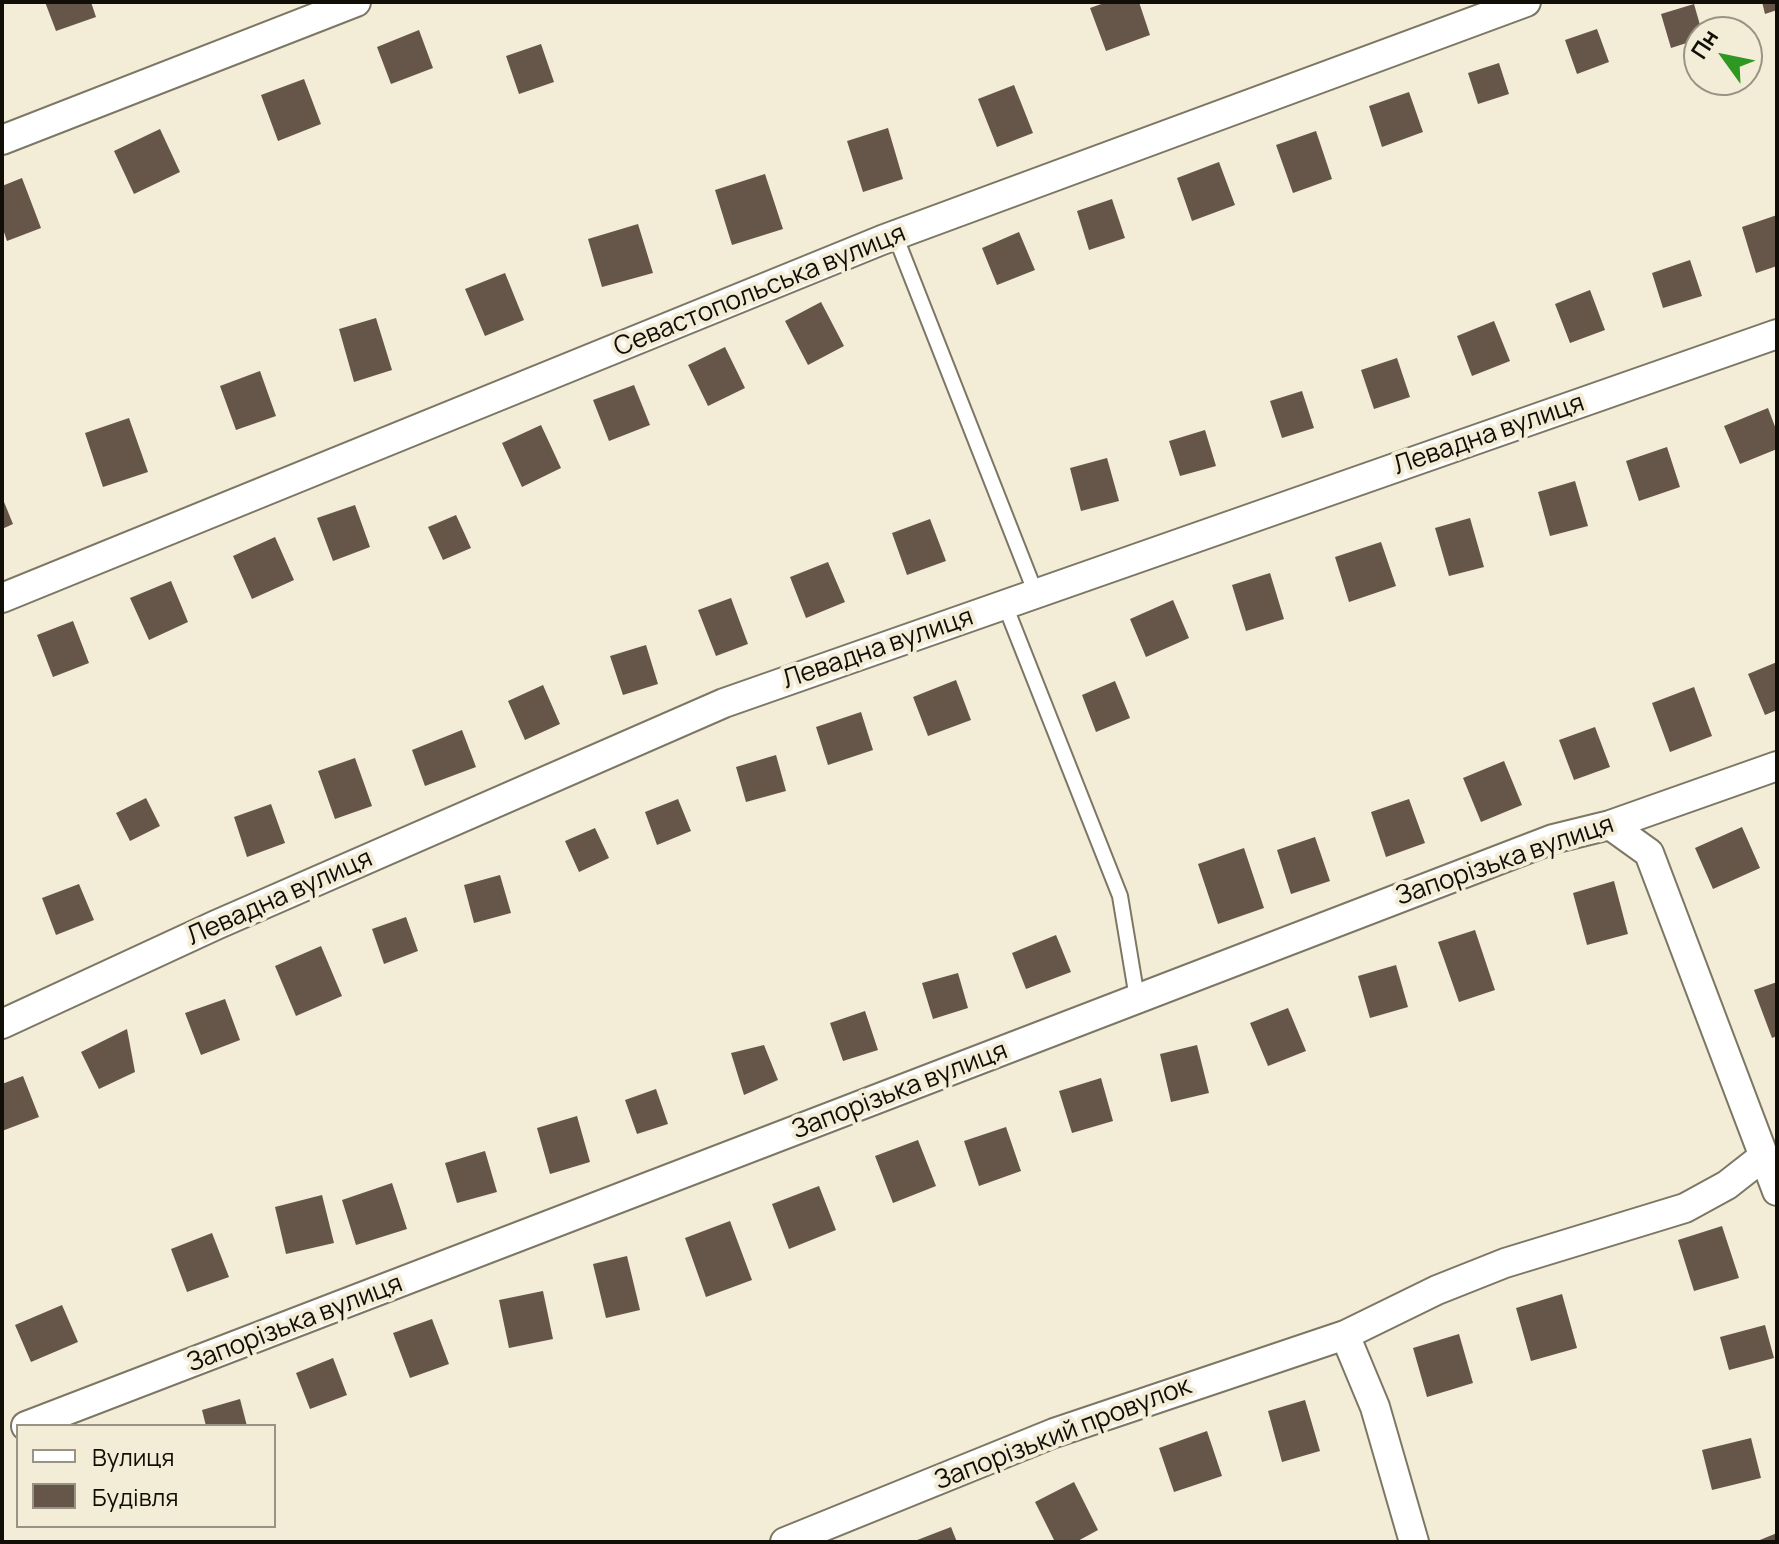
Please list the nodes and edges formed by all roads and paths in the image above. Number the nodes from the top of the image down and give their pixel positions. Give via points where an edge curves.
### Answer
1 (356, 2) edge
2 (1526, 2) edge
3 (2, 140) edge
4 (895, 235) junction
5 (1777, 334) edge
6 (1036, 594) junction
7 (2, 598) edge
8 (1005, 605) junction
9 (1777, 766) edge
10 (1610, 825) junction
11 (1137, 998) junction
12 (2, 1024) edge
13 (1764, 1156) junction
14 (1777, 1191) edge
15 (1345, 1335) junction
16 (31, 1424) edge
17 (785, 1542) edge
18 (1414, 1542) edge

1 - 3 street
2 - 4 street, Севастопольська вулиця
4 - 6 lane
4 - 7 street, Севастопольська вулиця
5 - 6 street, Левадна вулиця
6 - 8 street, Левадна вулиця
8 - 11 lane via 1120,896
8 - 12 street, Левадна вулиця via 724,703
9 - 10 street, Запорізька вулиця
10 - 11 street, Запорізька вулиця via 1553,839
10 - 13 street via 1649,853
11 - 16 street, Запорізька вулиця
13 - 14 street
13 - 15 street, Запорізький провулок via 1685,1208 1505,1263
15 - 17 street, Запорізький провулок via 1054,1433
15 - 18 street via 1375,1407

